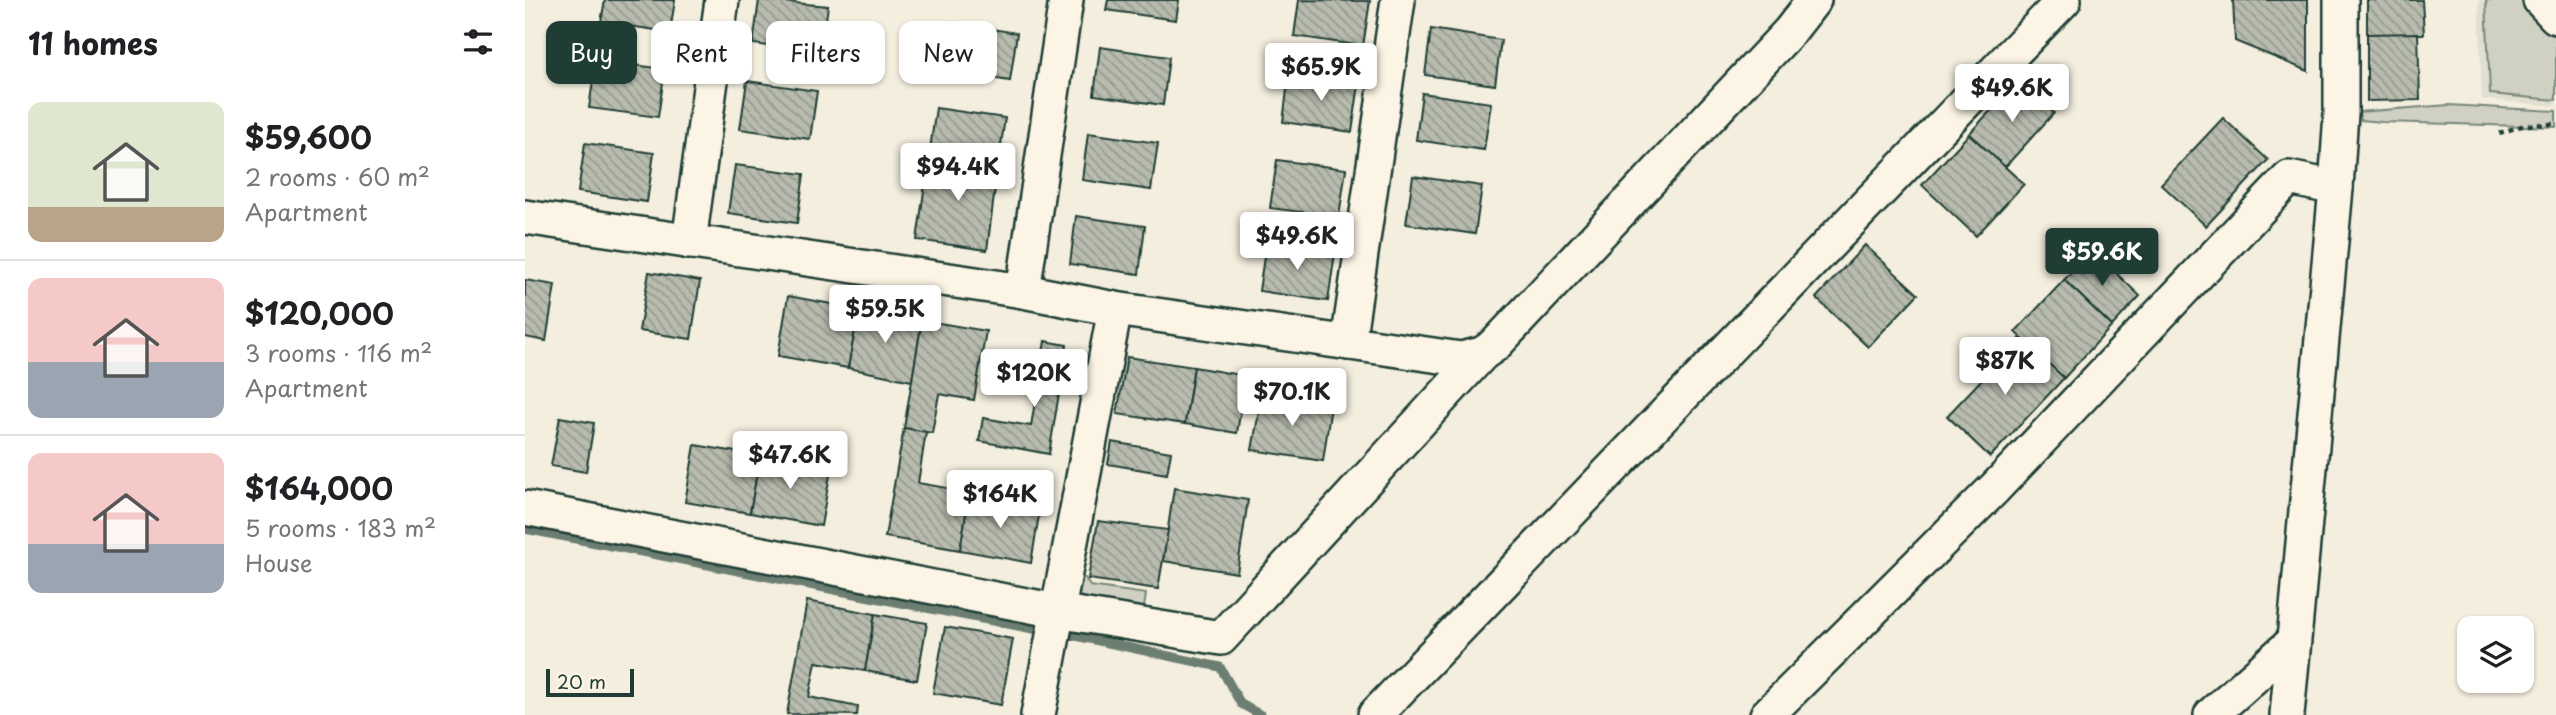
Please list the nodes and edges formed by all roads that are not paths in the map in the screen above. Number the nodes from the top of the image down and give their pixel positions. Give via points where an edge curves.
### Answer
1 (722, 0) edge
2 (1066, 0) edge
3 (1398, 0) edge
4 (1814, 0) edge
5 (2064, 0) edge
6 (2341, 0) edge
7 (2539, 0) edge
8 (2556, 17) edge
9 (2336, 188) junction
10 (525, 217) edge
11 (689, 242) junction
12 (1024, 291) junction
13 (1115, 309) junction
14 (1348, 343) junction
15 (1482, 354) junction
16 (525, 508) edge
17 (1057, 611) junction
18 (2291, 644) junction
19 (1038, 715) edge
20 (1375, 715) edge
21 (1767, 715) edge
22 (2211, 715) edge
23 (2287, 715) edge

1 - 11 street
2 - 12 street
3 - 14 street
4 - 15 street via 1790,31
5 - 20 street
6 - 9 street
7 - 8 street
9 - 18 street via 2300,592
9 - 21 street via 2289,178 1995,488
10 - 11 street
11 - 12 street
12 - 13 street
13 - 14 street
13 - 17 street
14 - 15 street via 1443,359
15 - 17 street via 1221,638
16 - 17 street
17 - 19 street
18 - 22 street
18 - 23 street

